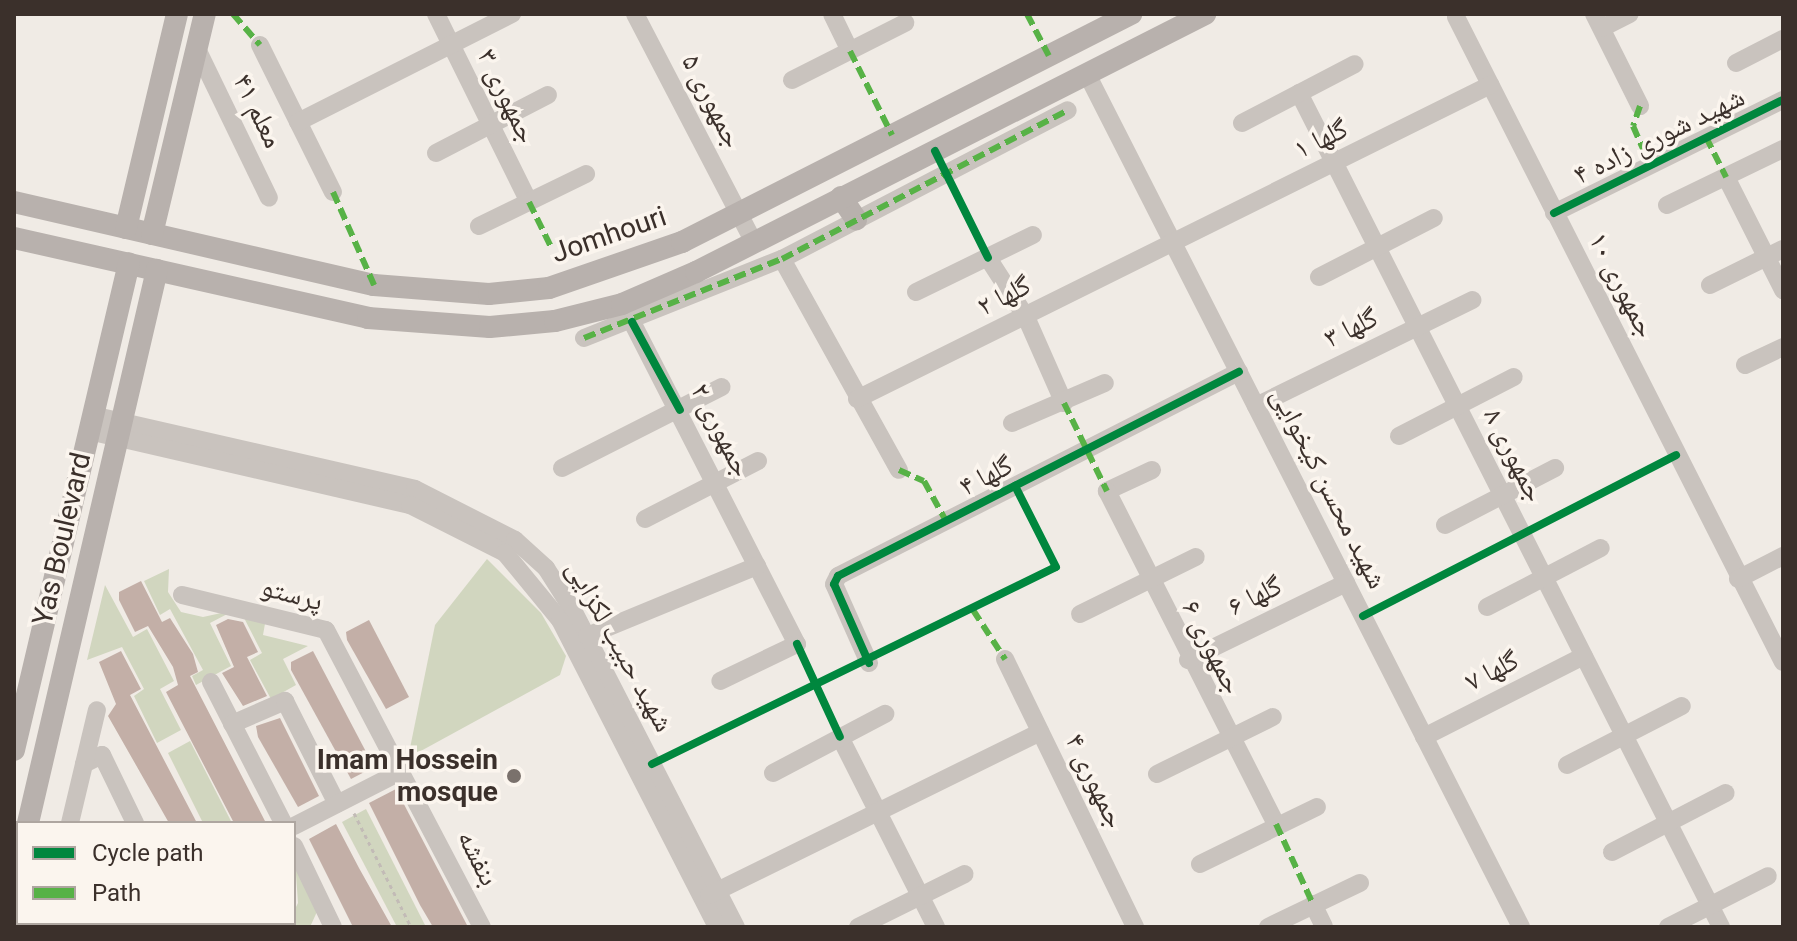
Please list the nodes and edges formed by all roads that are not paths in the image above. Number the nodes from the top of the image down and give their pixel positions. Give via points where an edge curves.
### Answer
1 (177, 14) edge
2 (205, 14) edge
3 (436, 14) edge
4 (512, 14) edge
5 (635, 14) edge
6 (832, 14) edge
7 (1131, 14) edge
8 (1205, 14) edge
9 (1630, 14) edge
10 (1456, 17) dead end
11 (1105, 20) edge
12 (1598, 21) edge
13 (905, 23) dead end
14 (1783, 39) edge
15 (260, 45) dead end
16 (451, 45) junction
17 (197, 49) junction
18 (850, 51) junction
19 (1736, 63) dead end
20 (1355, 64) dead end
21 (1087, 74) junction
22 (792, 80) dead end
23 (1490, 85) junction
24 (1299, 93) junction
25 (548, 95) dead end
26 (1783, 100) edge
27 (1640, 106) dead end
28 (1068, 110) dead end
29 (298, 122) junction
30 (1242, 123) dead end
31 (491, 125) junction
32 (1783, 149) edge
33 (436, 153) dead end
34 (1335, 164) junction
35 (586, 174) dead end
36 (1726, 177) junction
37 (333, 192) dead end
38 (841, 197) junction
39 (269, 198) dead end
40 (14, 202) edge
41 (529, 202) junction
42 (1667, 205) dead end
43 (1554, 213) junction
44 (738, 214) junction
45 (1434, 218) dead end
46 (856, 219) junction
47 (479, 226) dead end
48 (126, 228) junction
49 (152, 234) junction
50 (1033, 235) dead end
51 (1174, 237) junction
52 (14, 238) edge
53 (754, 243) junction
54 (1377, 247) junction
55 (1775, 253) edge
56 (988, 258) junction
57 (782, 259) junction
58 (129, 263) junction
59 (157, 270) junction
60 (1319, 277) dead end
61 (1710, 285) dead end
62 (1783, 290) edge
63 (916, 292) dead end
64 (1472, 300) dead end
65 (1026, 317) junction
66 (632, 322) junction
67 (1418, 327) junction
68 (584, 338) dead end
69 (1783, 347) edge
70 (1745, 365) dead end
71 (1239, 372) junction
72 (1514, 377) dead end
73 (1105, 383) dead end
74 (722, 387) dead end
75 (857, 399) junction
76 (1064, 403) junction
77 (1256, 406) junction
78 (1457, 406) junction
79 (680, 410) junction
80 (91, 423) junction
81 (1012, 423) dead end
82 (119, 429) junction
83 (1399, 436) dead end
84 (758, 461) dead end
85 (562, 468) dead end
86 (1555, 468) dead end
87 (899, 470) dead end
88 (1152, 470) dead end
89 (716, 484) junction
90 (1503, 495) junction
91 (645, 519) dead end
92 (1445, 525) dead end
93 (61, 545) junction
94 (1601, 548) dead end
95 (90, 551) junction
96 (1783, 556) edge
97 (1196, 557) dead end
98 (757, 566) junction
99 (1544, 577) junction
100 (1738, 579) junction
101 (1147, 582) junction
102 (1346, 583) junction
103 (182, 595) dead end
104 (1487, 607) dead end
105 (1080, 614) dead end
106 (587, 636) junction
107 (1584, 656) junction
108 (1005, 659) dead end
109 (1188, 660) junction
110 (1783, 662) edge
111 (869, 663) dead end
112 (593, 666) junction
113 (720, 681) dead end
114 (211, 682) dead end
115 (1682, 706) dead end
116 (97, 710) dead end
117 (885, 714) dead end
118 (1273, 717) dead end
119 (232, 724) junction
120 (1040, 732) junction
121 (1624, 736) junction
122 (840, 737) junction
123 (1424, 737) junction
124 (1228, 742) junction
125 (14, 750) edge
126 (84, 764) junction
127 (1567, 765) dead end
128 (402, 771) junction
129 (773, 773) dead end
130 (1157, 774) dead end
131 (1726, 793) dead end
132 (342, 801) junction
133 (1317, 807) dead end
134 (880, 815) junction
135 (28, 821) edge
136 (70, 821) edge
137 (134, 821) edge
138 (282, 821) edge
139 (1669, 823) junction
140 (1276, 824) junction
141 (296, 825) edge
142 (296, 850) edge
143 (1612, 852) dead end
144 (1200, 864) dead end
145 (965, 874) dead end
146 (1768, 876) dead end
147 (1360, 883) dead end
148 (716, 891) junction
149 (920, 895) junction
150 (1313, 904) junction
151 (1710, 906) junction
152 (333, 927) edge
153 (482, 927) edge
154 (717, 927) edge
155 (736, 927) edge
156 (748, 927) edge
157 (858, 927) edge
158 (936, 927) edge
159 (1135, 927) edge
160 (1268, 927) edge
161 (1324, 927) edge
162 (1521, 927) edge
163 (1668, 927) edge
164 (1721, 927) edge

1 - 48 main road
2 - 17 main road
3 - 16 street, جمهوری ۳
4 - 16 street
5 - 44 street, جمهوری ۵
6 - 18 street
7 - 11 main road, Jomhouri
8 - 21 main road
9 - 12 street
10 - 23 street, جمهوری ۱۰
11 - 44 main road, Jomhouri
12 - 27 street
13 - 18 street
14 - 19 street
15 - 29 street
16 - 29 street
16 - 31 street, جمهوری ۳
17 - 39 street, معلم ۴۱
17 - 49 main road
18 - 22 street
20 - 24 street
21 - 38 main road
21 - 51 street, شهید محسن کیخوایی
23 - 34 street, گلها ۱
23 - 43 street, جمهوری ۱۰
24 - 30 street
24 - 34 street, جمهوری ۸
25 - 31 street
26 - 43 street, شهید شوری زاده ۴
28 - 46 street
29 - 37 street
31 - 33 street
31 - 41 street, جمهوری ۳
32 - 36 street
34 - 51 street, گلها ۱
34 - 54 street, جمهوری ۸
35 - 41 street
36 - 42 street
36 - 55 street
38 - 46 main road
38 - 53 main road
40 - 48 main road, Jomhouri
41 - 47 street
43 - 100 street, جمهوری ۱۰
44 - 49 main road, Jomhouri via 605,274 489,294 374,285
44 - 53 street, جمهوری ۵
45 - 54 street
46 - 57 street
48 - 49 main road, Jomhouri
50 - 56 street
51 - 65 street, گلها ۲
51 - 71 street, شهید محسن کیخوایی
52 - 58 main road
53 - 59 main road via 622,304 490,327 368,318
54 - 60 street
54 - 67 street, جمهوری ۸
55 - 61 street
55 - 62 street
56 - 63 street
56 - 65 street
57 - 66 street
57 - 75 street
58 - 59 main road
58 - 80 main road, Yas Boulevard
59 - 82 main road, Yas Boulevard
64 - 67 street, گلها ۳
65 - 75 street, گلها ۲
65 - 76 street
66 - 68 street
66 - 79 street, جمهوری ۲
67 - 77 street, گلها ۳
67 - 78 street, جمهوری ۸
69 - 70 street
71 - 77 street, شهید محسن کیخوایی
71 - 111 street, گلها ۴ via 838,576 834,584
72 - 78 street
73 - 76 street
74 - 79 street
75 - 87 street
76 - 81 street
77 - 102 street, شهید محسن کیخوایی
78 - 83 street
78 - 90 street, جمهوری ۸
79 - 85 street
79 - 89 street, جمهوری ۲
80 - 82 street, شهید حبیب لکزایی
80 - 93 main road, Yas Boulevard
82 - 95 main road, Yas Boulevard
82 - 106 street, شهید حبیب لکزایی via 451,501 546,568
82 - 112 street, شهید حبیب لکزایی via 444,516 533,579
84 - 89 street
86 - 90 street
88 - 101 street, جمهوری ۶ via 1107,491
89 - 91 street
89 - 98 street, جمهوری ۲
90 - 92 street
90 - 99 street, جمهوری ۸
93 - 95 main road
93 - 125 main road, Yas Boulevard
94 - 99 street
95 - 135 main road, Yas Boulevard
96 - 100 street
97 - 101 street
98 - 106 street
98 - 113 street, جمهوری ۲ via 797,644
99 - 104 street
99 - 107 street, جمهوری ۸
100 - 110 street, جمهوری ۱۰
101 - 105 street
101 - 109 street, جمهوری ۶
102 - 109 street, گلها ۶
102 - 123 street, شهید محسن کیخوایی
103 - 128 street, پرستو via 326,630
106 - 112 street, شهید حبیب لکزایی
107 - 121 street, جمهوری ۸
107 - 123 street, گلها ۷
108 - 120 street, جمهوری ۴
109 - 124 street, جمهوری ۶
112 - 148 street, شهید حبیب لکزایی
114 - 119 street
115 - 121 street
116 - 126 street
117 - 122 street
118 - 124 street
119 - 132 street via 285,701
119 - 138 street
120 - 134 street
120 - 159 street, جمهوری ۴
121 - 127 street
121 - 139 street, جمهوری ۸
122 - 129 street
122 - 134 street
123 - 162 street, شهید محسن کیخوایی
124 - 130 street
124 - 140 street, جمهوری ۶
126 - 136 street
126 - 137 street via 102,755
128 - 132 street
128 - 153 street, بنفشه
131 - 139 street
132 - 141 street
133 - 140 street
134 - 148 street
134 - 149 street
139 - 143 street
139 - 151 street, جمهوری ۸
140 - 144 street
142 - 152 street
145 - 149 street
146 - 151 street
147 - 150 street
148 - 154 street, شهید حبیب لکزایی
148 - 155 street, شهید حبیب لکزایی
148 - 156 street
149 - 157 street
149 - 158 street
150 - 160 street
150 - 161 street
151 - 163 street
151 - 164 street, جمهوری ۸

